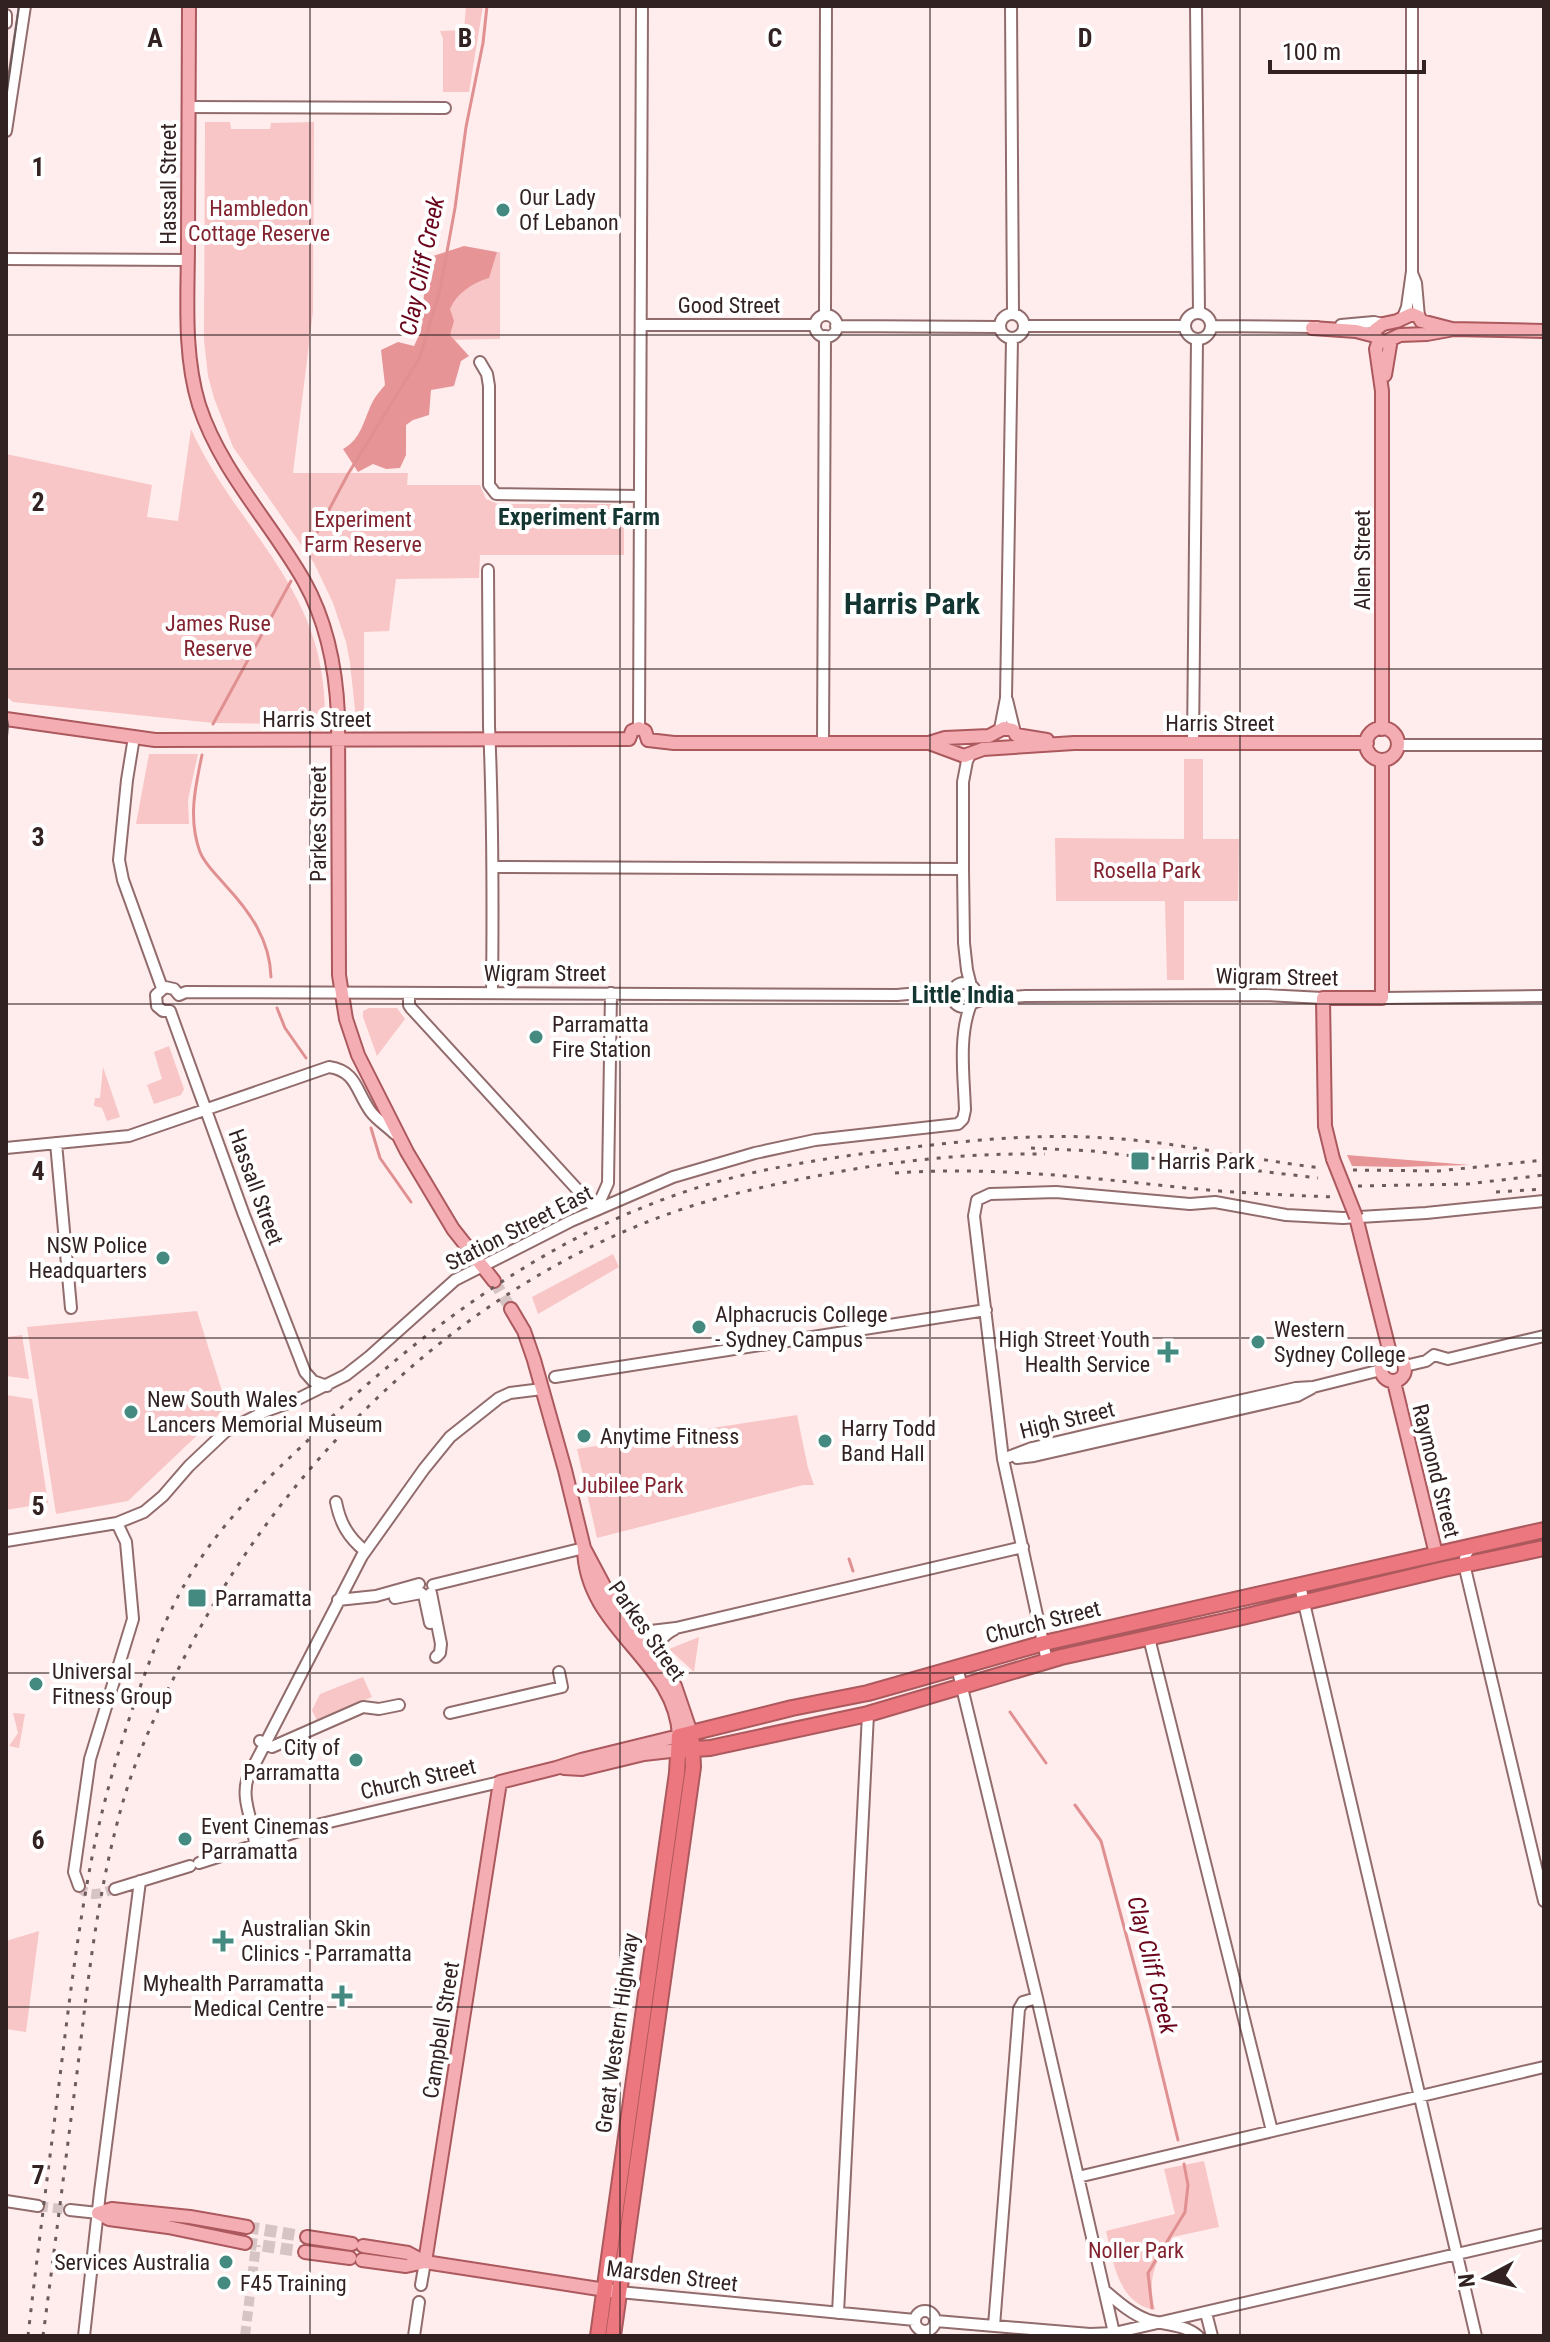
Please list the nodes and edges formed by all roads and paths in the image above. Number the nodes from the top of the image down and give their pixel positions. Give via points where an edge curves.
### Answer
1 (25, 6) edge
2 (189, 6) edge
3 (642, 6) edge
4 (826, 6) edge
5 (1011, 6) edge
6 (1196, 6) edge
7 (1412, 6) edge
8 (6, 15) edge
9 (6, 23) edge
10 (188, 107) junction
11 (445, 108) dead end
12 (6, 131) edge
13 (6, 259) edge
14 (188, 260) junction
15 (1412, 271) junction
16 (1199, 313) junction
17 (1013, 314) junction
18 (825, 315) junction
19 (1403, 317) junction
20 (1420, 319) junction
21 (1383, 324) junction
22 (642, 325) junction
23 (815, 325) junction
24 (836, 326) junction
25 (1024, 326) junction
26 (1185, 326) junction
27 (1211, 326) junction
28 (1000, 327) junction
29 (1312, 328) junction
30 (1452, 329) junction
31 (1544, 331) edge
32 (1416, 335) junction
33 (825, 336) junction
34 (1012, 338) junction
35 (1382, 338) junction
36 (1197, 339) junction
37 (480, 362) dead end
38 (191, 363) joint
39 (640, 496) junction
40 (488, 570) dead end
41 (1006, 698) junction
42 (6, 719) edge
43 (639, 728) junction
44 (1000, 729) junction
45 (1382, 729) junction
46 (1015, 734) junction
47 (134, 737) junction
48 (960, 737) junction
49 (338, 739) junction
50 (629, 739) junction
51 (489, 740) junction
52 (648, 740) junction
53 (823, 742) junction
54 (929, 743) junction
55 (1074, 743) junction
56 (1367, 743) junction
57 (1193, 744) junction
58 (1398, 745) junction
59 (1544, 745) edge
60 (1009, 748) junction
61 (962, 754) junction
62 (1382, 760) junction
63 (493, 867) junction
64 (963, 869) junction
65 (964, 943) junction
66 (957, 986) junction
67 (972, 987) junction
68 (162, 988) junction
69 (341, 993) junction
70 (409, 993) junction
71 (492, 993) junction
72 (611, 993) junction
73 (179, 995) junction
74 (912, 995) junction
75 (1009, 996) junction
76 (1544, 996) edge
77 (1323, 998) junction
78 (1382, 998) junction
79 (956, 1003) junction
80 (972, 1004) junction
81 (170, 1011) junction
82 (964, 1043) junction
83 (206, 1109) junction
84 (398, 1136) junction
85 (56, 1143) junction
86 (6, 1148) edge
87 (1544, 1201) edge
88 (596, 1210) junction
89 (1356, 1217) junction
90 (482, 1266) junction
91 (494, 1281) tunnel mouth
92 (71, 1308) dead end
93 (511, 1309) tunnel mouth
94 (986, 1310) junction
95 (1544, 1336) edge
96 (1391, 1357) junction
97 (1405, 1366) junction
98 (1381, 1370) junction
99 (555, 1377) dead end
100 (1394, 1382) junction
101 (327, 1386) junction
102 (542, 1389) junction
103 (1003, 1459) junction
104 (336, 1502) dead end
105 (117, 1523) junction
106 (1544, 1530) edge
107 (6, 1541) edge
108 (1472, 1545) junction
109 (1023, 1547) junction
110 (584, 1548) junction
111 (1544, 1548) edge
112 (365, 1551) junction
113 (1436, 1554) junction
114 (1444, 1569) junction
115 (1466, 1571) junction
116 (348, 1581) junction
117 (1300, 1586) junction
118 (426, 1590) junction
119 (353, 1598) junction
120 (340, 1600) junction
121 (1303, 1602) junction
122 (334, 1612) junction
123 (676, 1628) junction
124 (634, 1633) junction
125 (1149, 1638) junction
126 (1044, 1643) junction
127 (655, 1656) junction
128 (1047, 1661) junction
129 (957, 1667) junction
130 (559, 1672) dead end
131 (962, 1686) junction
132 (380, 1700) dead end
133 (399, 1705) dead end
134 (363, 1707) junction
135 (450, 1713) dead end
136 (868, 1714) junction
137 (262, 1742) junction
138 (685, 1742) junction
139 (500, 1782) junction
140 (255, 1845) junction
141 (136, 1883) junction
142 (79, 1886) dead end
143 (115, 1889) tunnel mouth
144 (1544, 1901) edge
145 (1037, 1998) junction
146 (1544, 2067) edge
147 (1420, 2096) junction
148 (1272, 2131) junction
149 (1078, 2177) junction
150 (6, 2201) edge
151 (38, 2206) tunnel mouth
152 (70, 2210) tunnel mouth
153 (98, 2213) junction
154 (247, 2227) tunnel mouth
155 (1544, 2234) edge
156 (307, 2237) tunnel mouth
157 (245, 2243) tunnel mouth
158 (305, 2252) tunnel mouth
159 (357, 2252) junction
160 (1457, 2255) junction
161 (425, 2262) junction
162 (421, 2285) dead end
163 (1104, 2290) junction
164 (611, 2291) junction
165 (419, 2302) dead end
166 (838, 2313) junction
167 (1206, 2313) junction
168 (915, 2320) junction
169 (936, 2321) junction
170 (1160, 2323) junction
171 (994, 2326) junction
172 (1114, 2333) junction
173 (924, 2334) edge
174 (84, 2336) edge
175 (414, 2336) edge
176 (598, 2336) edge
177 (613, 2336) edge
178 (1198, 2336) edge
179 (1212, 2336) edge
180 (1476, 2336) edge

1 - 12 street
2 - 10 main road, Hassall Street
3 - 22 street
4 - 18 street
5 - 17 street
6 - 16 street
7 - 15 street
8 - 9 street
10 - 11 street
10 - 14 main road, Hassall Street
13 - 14 street
14 - 38 main road, Hassall Street
15 - 19 street
15 - 20 street
16 - 26 street
16 - 27 street
17 - 25 street
17 - 28 street
18 - 23 street
18 - 24 street
19 - 20 main road via 1412,314
19 - 21 main road
20 - 30 main road
20 - 32 main road via 1422,330
21 - 29 street
21 - 35 main road via 1375,330
22 - 23 street, Good Street
22 - 39 street
23 - 33 street
24 - 28 street
24 - 33 street
25 - 26 street
25 - 34 street
26 - 36 street
27 - 29 street
27 - 36 street
28 - 34 street
29 - 35 main road
30 - 31 main road
30 - 32 main road
32 - 35 main road
33 - 53 street
34 - 41 street
35 - 45 main road, Allen Street
36 - 57 street
37 - 39 street via 489,386 489,485 496,494
38 - 49 main road, Parkes Street via 198,401 221,458 303,580 320,615 337,688
39 - 43 street
40 - 51 street
41 - 44 street
41 - 46 street
42 - 47 main road, Harris Street
43 - 50 main road
43 - 52 main road
44 - 46 main road, Harris Street
44 - 48 main road via 989,736
45 - 56 main road
45 - 58 main road via 1395,735
46 - 55 main road, Harris Street
46 - 60 main road via 1015,745
47 - 49 main road, Harris Street
47 - 68 street via 119,860
48 - 54 main road
48 - 61 main road via 956,743
49 - 51 main road, Harris Street
49 - 69 main road, Parkes Street
50 - 51 main road, Harris Street
50 - 52 main road via 640,747
51 - 63 street
52 - 53 main road
53 - 54 main road
54 - 61 main road
55 - 57 main road, Harris Street
55 - 60 main road, Harris Street
56 - 57 main road, Harris Street
56 - 62 main road via 1372,756
58 - 59 street
58 - 62 main road via 1394,755
60 - 61 main road, Harris Street
61 - 64 street via 967,761
62 - 78 main road
63 - 64 street
63 - 71 street
64 - 65 street
65 - 66 street
65 - 67 street
66 - 67 street
66 - 74 street, Wigram Street
66 - 79 street via 952,994
67 - 75 street, Wigram Street
67 - 80 street
68 - 73 street
68 - 81 street via 156,1003
69 - 70 street, Wigram Street
69 - 73 street, Wigram Street
69 - 84 main road, Parkes Street via 358,1055
70 - 71 street, Wigram Street
70 - 88 street via 411,1008
71 - 72 street, Wigram Street
72 - 74 street, Wigram Street
72 - 88 street via 608,1183
73 - 81 street via 179,1004
74 - 79 street, Wigram Street
75 - 77 street, Wigram Street
75 - 80 street, Wigram Street
76 - 78 street, Wigram Street
77 - 78 main road, Wigram Street
77 - 89 main road, bridge via 1326,1139
79 - 80 street
79 - 82 street
80 - 82 street
81 - 83 street, Hassall Street
82 - 88 street, Station Street East via 961,1122 755,1153 673,1177
83 - 84 street via 329,1067 348,1073 372,1114
83 - 85 street via 129,1136
83 - 101 street, Hassall Street via 307,1377
84 - 90 main road, Parkes Street via 453,1229
85 - 86 street
85 - 92 street
87 - 89 street
88 - 90 street, Station Street East
89 - 94 street via 1286,1215 1215,1202 990,1194 977,1200 974,1216
89 - 96 main road
90 - 91 main road, Parkes Street
90 - 101 street, Station Street East via 455,1280 369,1357
93 - 102 main road, Parkes Street via 524,1331
94 - 99 street
94 - 103 street
95 - 97 street via 1448,1359 1434,1355
96 - 97 main road
96 - 98 main road
97 - 100 main road via 1403,1377
98 - 100 main road
98 - 103 street, High Street via 1297,1396
100 - 113 main road, Raymond Street
101 - 105 street, Station Street East via 226,1431 154,1505
102 - 110 main road, Parkes Street
102 - 112 street via 499,1398 450,1437
103 - 109 street
104 - 112 street via 345,1529
105 - 107 street, Station Street East
105 - 142 street via 126,1542 133,1619 90,1759 74,1872
106 - 108 highway, Church Street
108 - 113 highway, Church Street
108 - 115 street via 1464,1560
109 - 123 street
109 - 126 street
110 - 118 street
110 - 124 main road, Parkes Street
110 - 138 main road, Parkes Street via 585,1568 599,1603 667,1692
111 - 115 highway, Church Street
112 - 116 street
113 - 114 street, Raymond Street
113 - 117 highway, Church Street
114 - 115 highway, Church Street
114 - 121 highway, Church Street
115 - 144 street
116 - 119 street
116 - 120 street
117 - 121 street
117 - 126 highway, Church Street
118 - 118 street via 441,1644 436,1657
118 - 119 street
118 - 122 street
119 - 120 street
120 - 122 street
120 - 137 street via 329,1609
121 - 125 highway, Church Street
121 - 147 street
122 - 137 street
123 - 124 street
123 - 127 street via 662,1637
124 - 127 main road, Parkes Street
125 - 128 highway, Church Street
125 - 148 street
126 - 128 street
126 - 129 highway, Church Street
127 - 138 main road, Parkes Street via 680,1697
128 - 131 highway, Church Street
129 - 131 street
129 - 138 highway, Church Street via 792,1708
130 - 135 street via 562,1687
131 - 136 highway, Church Street
131 - 145 street
132 - 134 street
133 - 134 street
134 - 137 street via 272,1747
136 - 138 highway, Church Street via 710,1748
136 - 166 street
137 - 140 street via 244,1792
138 - 139 main road, Church Street via 582,1769 556,1768
138 - 164 highway, Great Western Highway
138 - 164 highway, Great Western Highway via 693,1767
139 - 140 street, Church Street
139 - 161 main road, Campbell Street
140 - 141 street, Church Street
141 - 143 street, Church Street
141 - 153 street
145 - 149 street
145 - 171 street via 1019,2009
146 - 147 street
147 - 148 street
147 - 160 street
148 - 149 street
149 - 163 street
150 - 151 street
152 - 153 street
153 - 154 main road via 112,2209
153 - 157 main road
153 - 174 street
155 - 160 street
156 - 159 main road, Marsden Street
158 - 159 main road, Marsden Street
159 - 161 main road, Marsden Street via 408,2253
160 - 167 street
160 - 180 street
161 - 162 street, Campbell Street
161 - 164 main road, Marsden Street
163 - 170 street via 1133,2313
163 - 172 street
164 - 166 street, Marsden Street
164 - 176 highway, Great Western Highway
164 - 177 highway, Great Western Highway
165 - 175 street
166 - 168 street, Marsden Street
167 - 170 street
167 - 179 street
168 - 169 street via 925,2311
168 - 173 street
169 - 171 street
169 - 173 street
170 - 172 street
170 - 178 street
171 - 172 street

